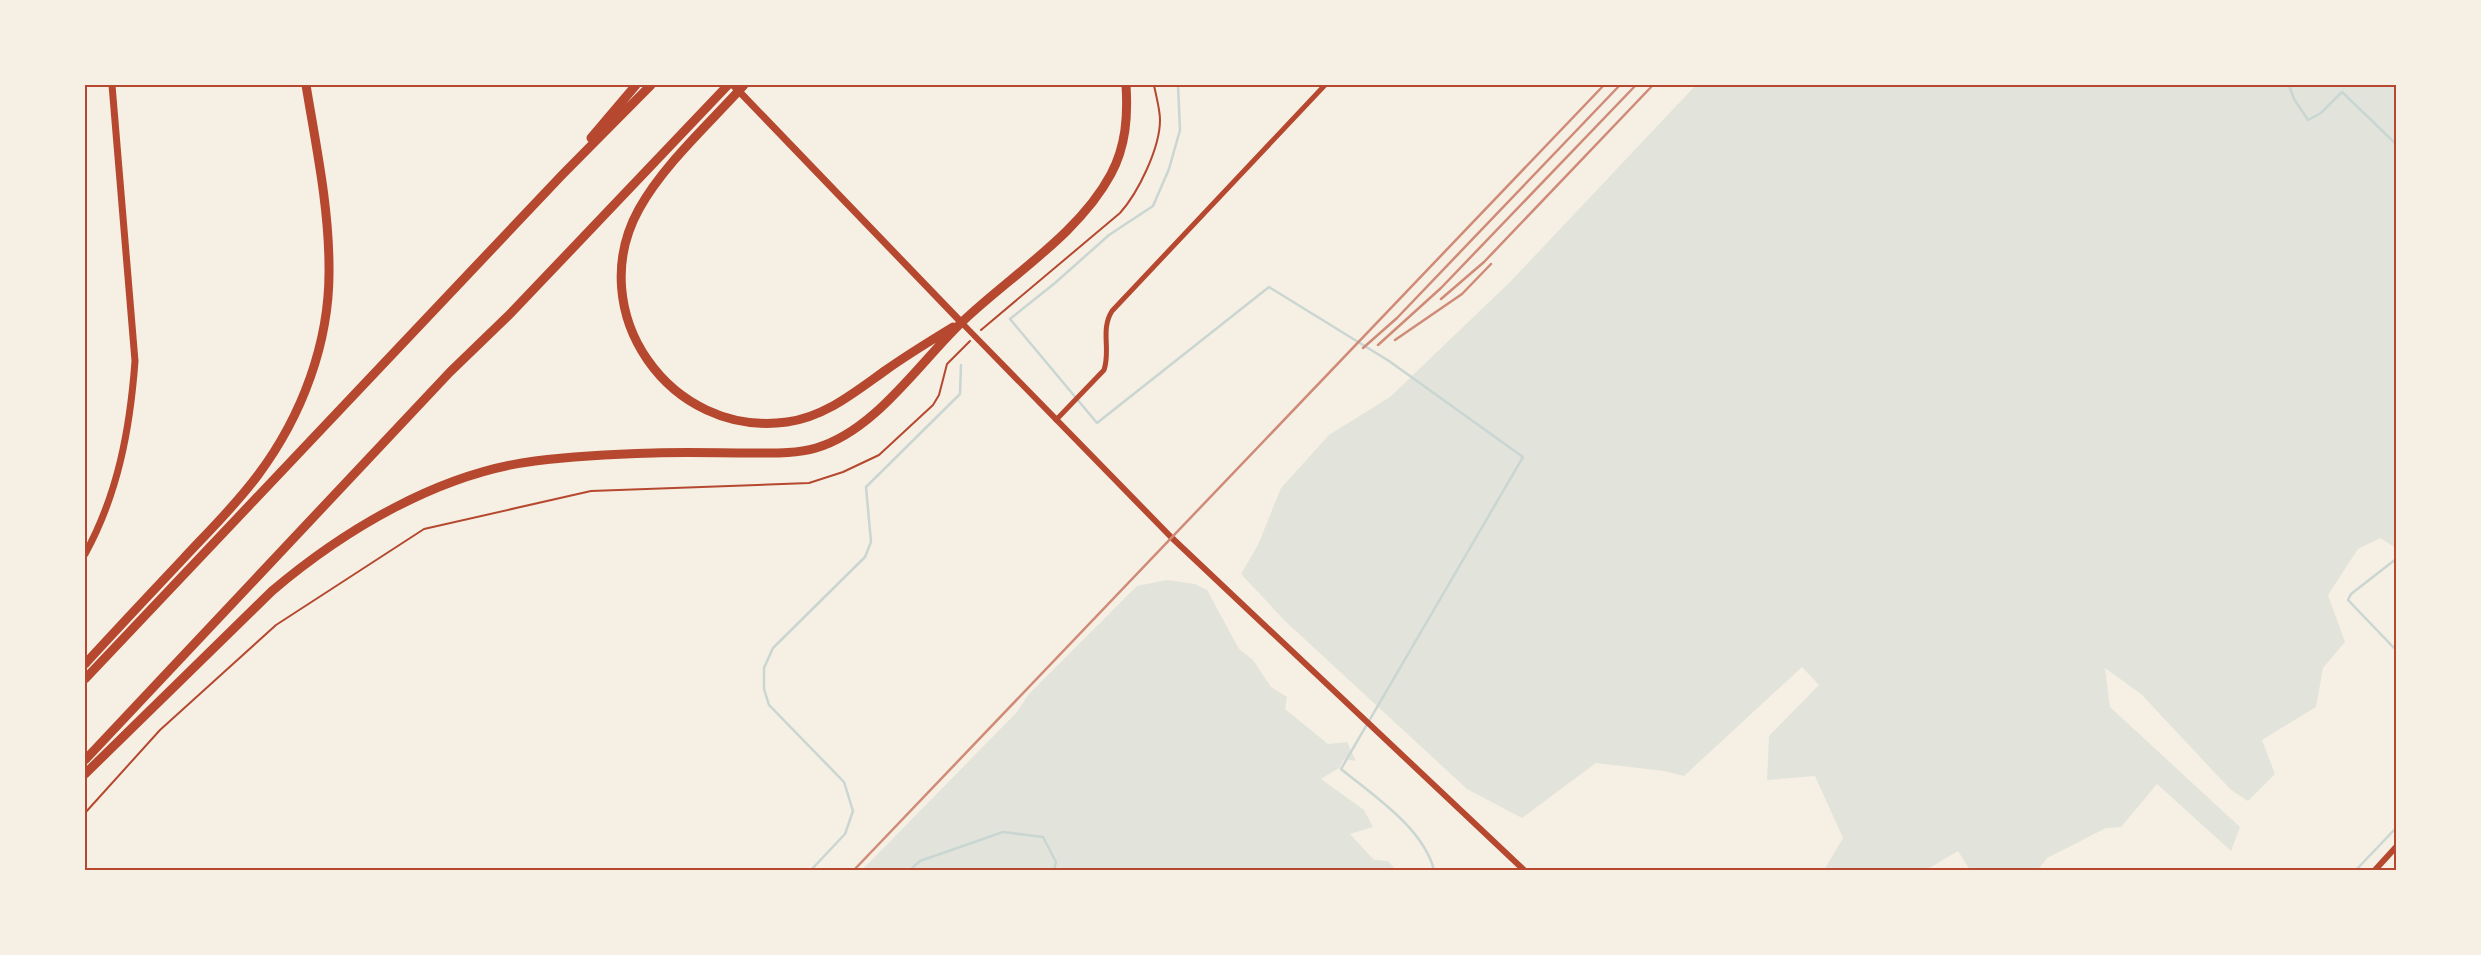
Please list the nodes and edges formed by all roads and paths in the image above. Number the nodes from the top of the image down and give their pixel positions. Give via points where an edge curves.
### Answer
1 (112, 85) edge
2 (306, 85) edge
3 (636, 85) edge
4 (651, 85) edge
5 (728, 85) edge
6 (733, 85) edge
7 (744, 85) edge
8 (1126, 85) edge
9 (1154, 85) edge
10 (1324, 85) edge
11 (562, 175) junction
12 (994, 318) dead end
13 (962, 322) junction
14 (954, 358) dead end
15 (1056, 420) junction
16 (85, 554) edge
17 (85, 664) edge
18 (85, 679) edge
19 (85, 760) edge
20 (85, 774) edge
21 (85, 813) edge
22 (2396, 847) edge
23 (1524, 870) edge
24 (2374, 870) edge

1 - 16 main road via 135,361 132,402 121,463 107,507
2 - 17 highway via 322,178 330,269 320,345 306,392 258,476
3 - 11 highway
4 - 11 highway
5 - 19 highway via 511,313 450,372
6 - 13 main road
7 - 13 highway via 661,177 639,209 626,241 622,269 624,305 631,331 656,373 681,396 715,415 751,423 787,422 833,407 927,342
8 - 13 highway via 1127,111 1121,153 1098,195 1056,239
9 - 12 path via 1160,121 1155,145 1133,200
10 - 15 street via 1112,311 1106,325 1104,370
11 - 18 highway
13 - 15 street
13 - 20 highway via 865,420 848,433 819,447 801,452 654,453 533,461 476,474 420,495 376,517 304,564 272,591
14 - 21 path via 947,364 933,405 879,455 844,472 809,483 591,490 424,529 276,625 160,730
15 - 23 street via 1171,537
22 - 24 street

